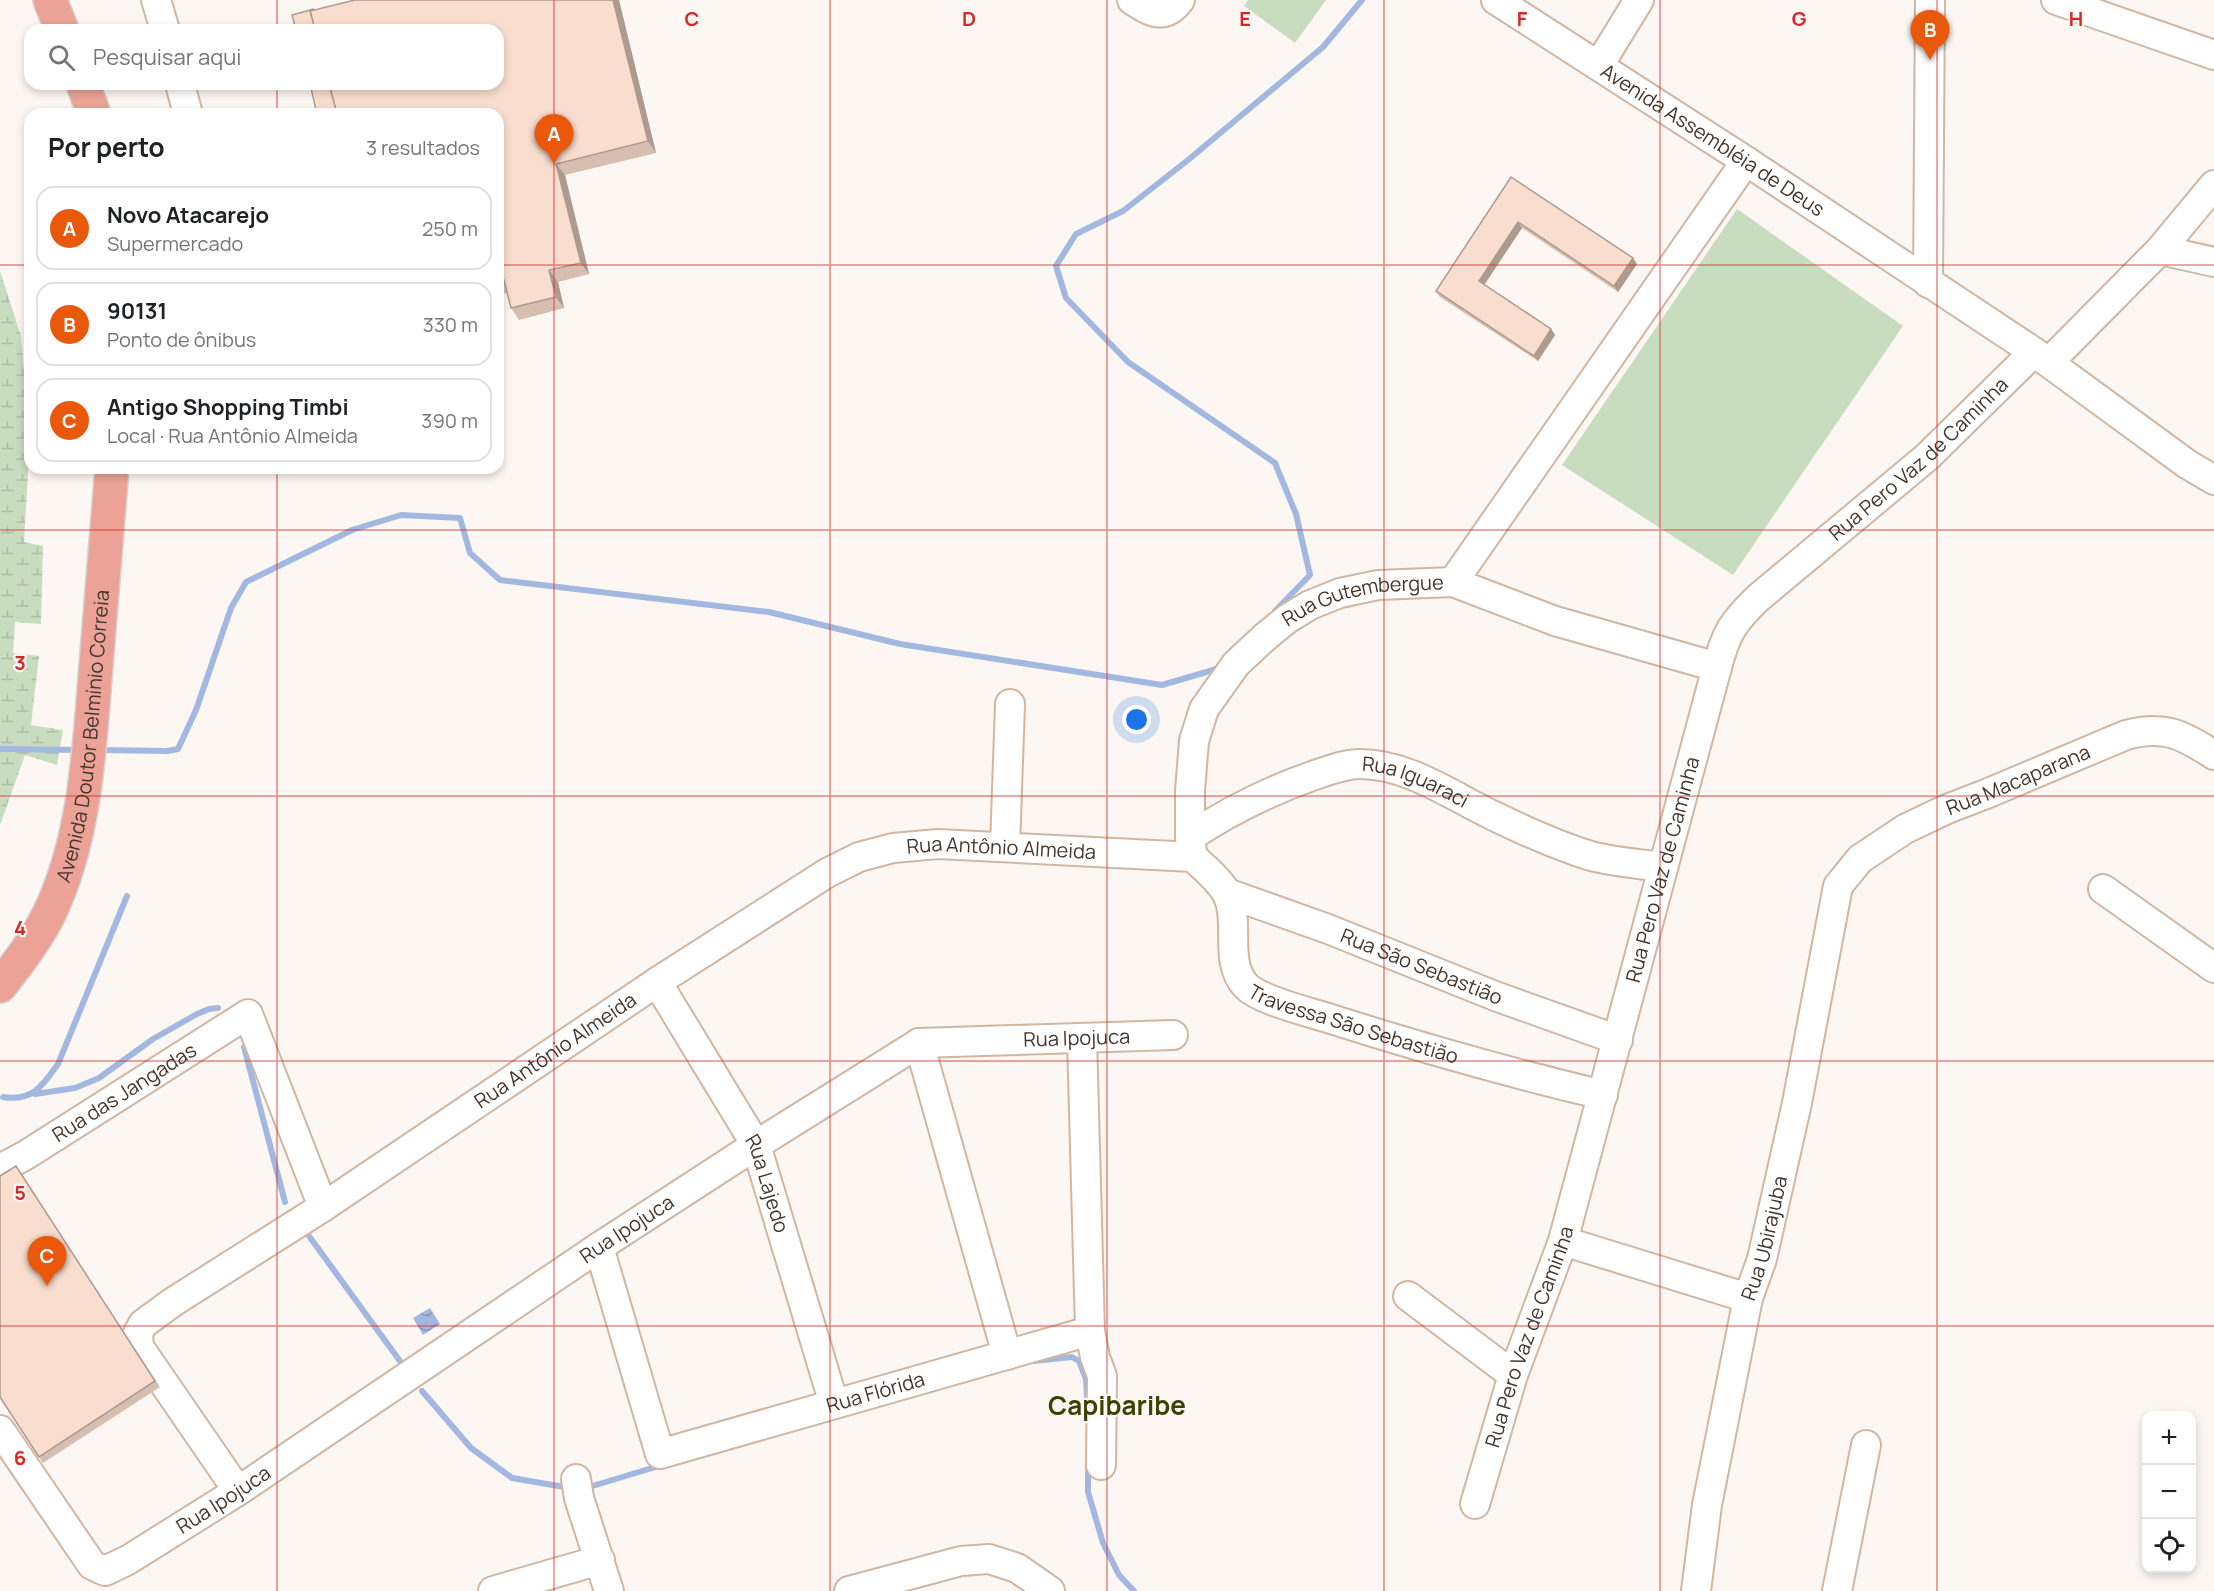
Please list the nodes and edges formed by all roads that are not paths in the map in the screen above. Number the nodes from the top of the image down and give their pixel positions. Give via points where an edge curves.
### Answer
1 (50, 0) edge
2 (156, 0) edge
3 (1132, 0) edge
4 (1496, 0) edge
5 (1640, 0) edge
6 (1930, 0) edge
7 (2056, 0) edge
8 (1175, 6) edge
9 (60, 24) edge
10 (163, 24) edge
11 (2214, 55) edge
12 (1599, 65) junction
13 (85, 90) edge
14 (182, 90) edge
15 (92, 108) edge
16 (186, 108) edge
17 (1746, 161) junction
18 (2214, 185) edge
19 (2160, 250) junction
20 (2214, 262) edge
21 (1928, 283) junction
22 (2041, 357) junction
23 (112, 474) edge
24 (2214, 480) edge
25 (1453, 582) junction
26 (1717, 667) junction
27 (1010, 704) dead end
28 (2214, 755) edge
29 (1005, 846) junction
30 (1191, 847) junction
31 (1663, 867) junction
32 (1838, 886) joint
33 (2103, 889) dead end
34 (1227, 893) junction
35 (2214, 968) edge
36 (657, 982) junction
37 (0, 986) edge
38 (1173, 1035) dead end
39 (1082, 1038) junction
40 (1618, 1040) junction
41 (919, 1042) junction
42 (1603, 1095) junction
43 (756, 1145) junction
44 (0, 1169) edge
45 (323, 1207) junction
46 (1563, 1241) junction
47 (599, 1247) junction
48 (1408, 1296) dead end
49 (1748, 1298) junction
50 (1090, 1331) junction
51 (1007, 1355) junction
52 (1513, 1375) junction
53 (834, 1404) junction
54 (0, 1430) edge
55 (1866, 1445) dead end
56 (1101, 1465) dead end
57 (577, 1489) dead end
58 (238, 1491) junction
59 (1475, 1504) dead end
60 (600, 1560) junction
61 (1013, 1580) edge
62 (493, 1591) edge
63 (609, 1591) edge
64 (849, 1591) edge
65 (1050, 1591) edge
66 (1696, 1591) edge
67 (1837, 1591) edge

1 - 9 main road
2 - 10 street
3 - 8 street via 1163,13
4 - 12 street, Avenida Assembléia de Deus
5 - 12 street
6 - 21 street
7 - 11 street
12 - 17 street, Avenida Assembléia de Deus
13 - 15 main road
14 - 16 street
17 - 21 street, Avenida Assembléia de Deus
17 - 25 street
18 - 19 street, Rua Pero Vaz de Caminha
19 - 20 street
19 - 22 street, Rua Pero Vaz de Caminha
21 - 22 street, Avenida Assembléia de Deus
22 - 24 street, Avenida Assembléia de Deus
22 - 26 street, Rua Pero Vaz de Caminha via 1743,612 1727,636
23 - 37 main road, Avenida Doutor Belmínio Correia via 89,751 79,817 49,914
25 - 26 street, Rua Gutembergue via 1555,621
25 - 30 street, Rua Gutembergue via 1378,585 1325,598 1287,619 1236,664 1204,708 1198,724 1192,762
26 - 31 street, Rua Pero Vaz de Caminha
27 - 29 street
28 - 32 street, Rua Macaparana via 2164,730 2126,735 1905,829 1860,859
29 - 30 street, Rua Antônio Almeida
29 - 36 street, Rua Antônio Almeida via 938,844 893,848 859,857 827,873
30 - 31 street, Rua Iguaraci via 1237,807 1331,769 1358,764 1380,765 1409,774 1542,838 1591,856
30 - 34 street
31 - 40 street, Rua Pero Vaz de Caminha
32 - 49 street, Rua Ubirajuba via 1797,1103 1762,1259
33 - 35 street
34 - 40 street, Rua São Sebastião
34 - 42 street, Travessa São Sebastião via 1236,966 1252,991 1494,1069
36 - 43 street, Rua Lajedo
36 - 45 street, Rua Antônio Almeida
38 - 39 street, Rua Ipojuca
39 - 41 street, Rua Ipojuca
39 - 50 street
40 - 42 street, Rua Pero Vaz de Caminha
41 - 43 street, Rua Ipojuca
41 - 51 street
42 - 46 street, Rua Pero Vaz de Caminha
43 - 47 street, Rua Ipojuca
43 - 53 street, Rua Lajedo
44 - 45 street, Rua das Jangadas via 248,1014
45 - 58 street, Rua Antônio Almeida via 173,1302 143,1324 138,1333 139,1347 146,1360
46 - 49 street
46 - 52 street, Rua Pero Vaz de Caminha
47 - 53 street, Rua Flórida via 660,1454
47 - 58 street, Rua Ipojuca
48 - 52 street
49 - 66 street, Rua Ubirajuba via 1707,1505
50 - 51 street, Rua Flórida
50 - 56 street via 1102,1376
51 - 53 street, Rua Flórida
52 - 59 street, Rua Pero Vaz de Caminha
54 - 58 street, Rua Ipojuca via 92,1565 105,1571
55 - 67 street
57 - 60 street
60 - 62 street
60 - 63 street
61 - 64 street via 989,1558 961,1561
61 - 65 street

